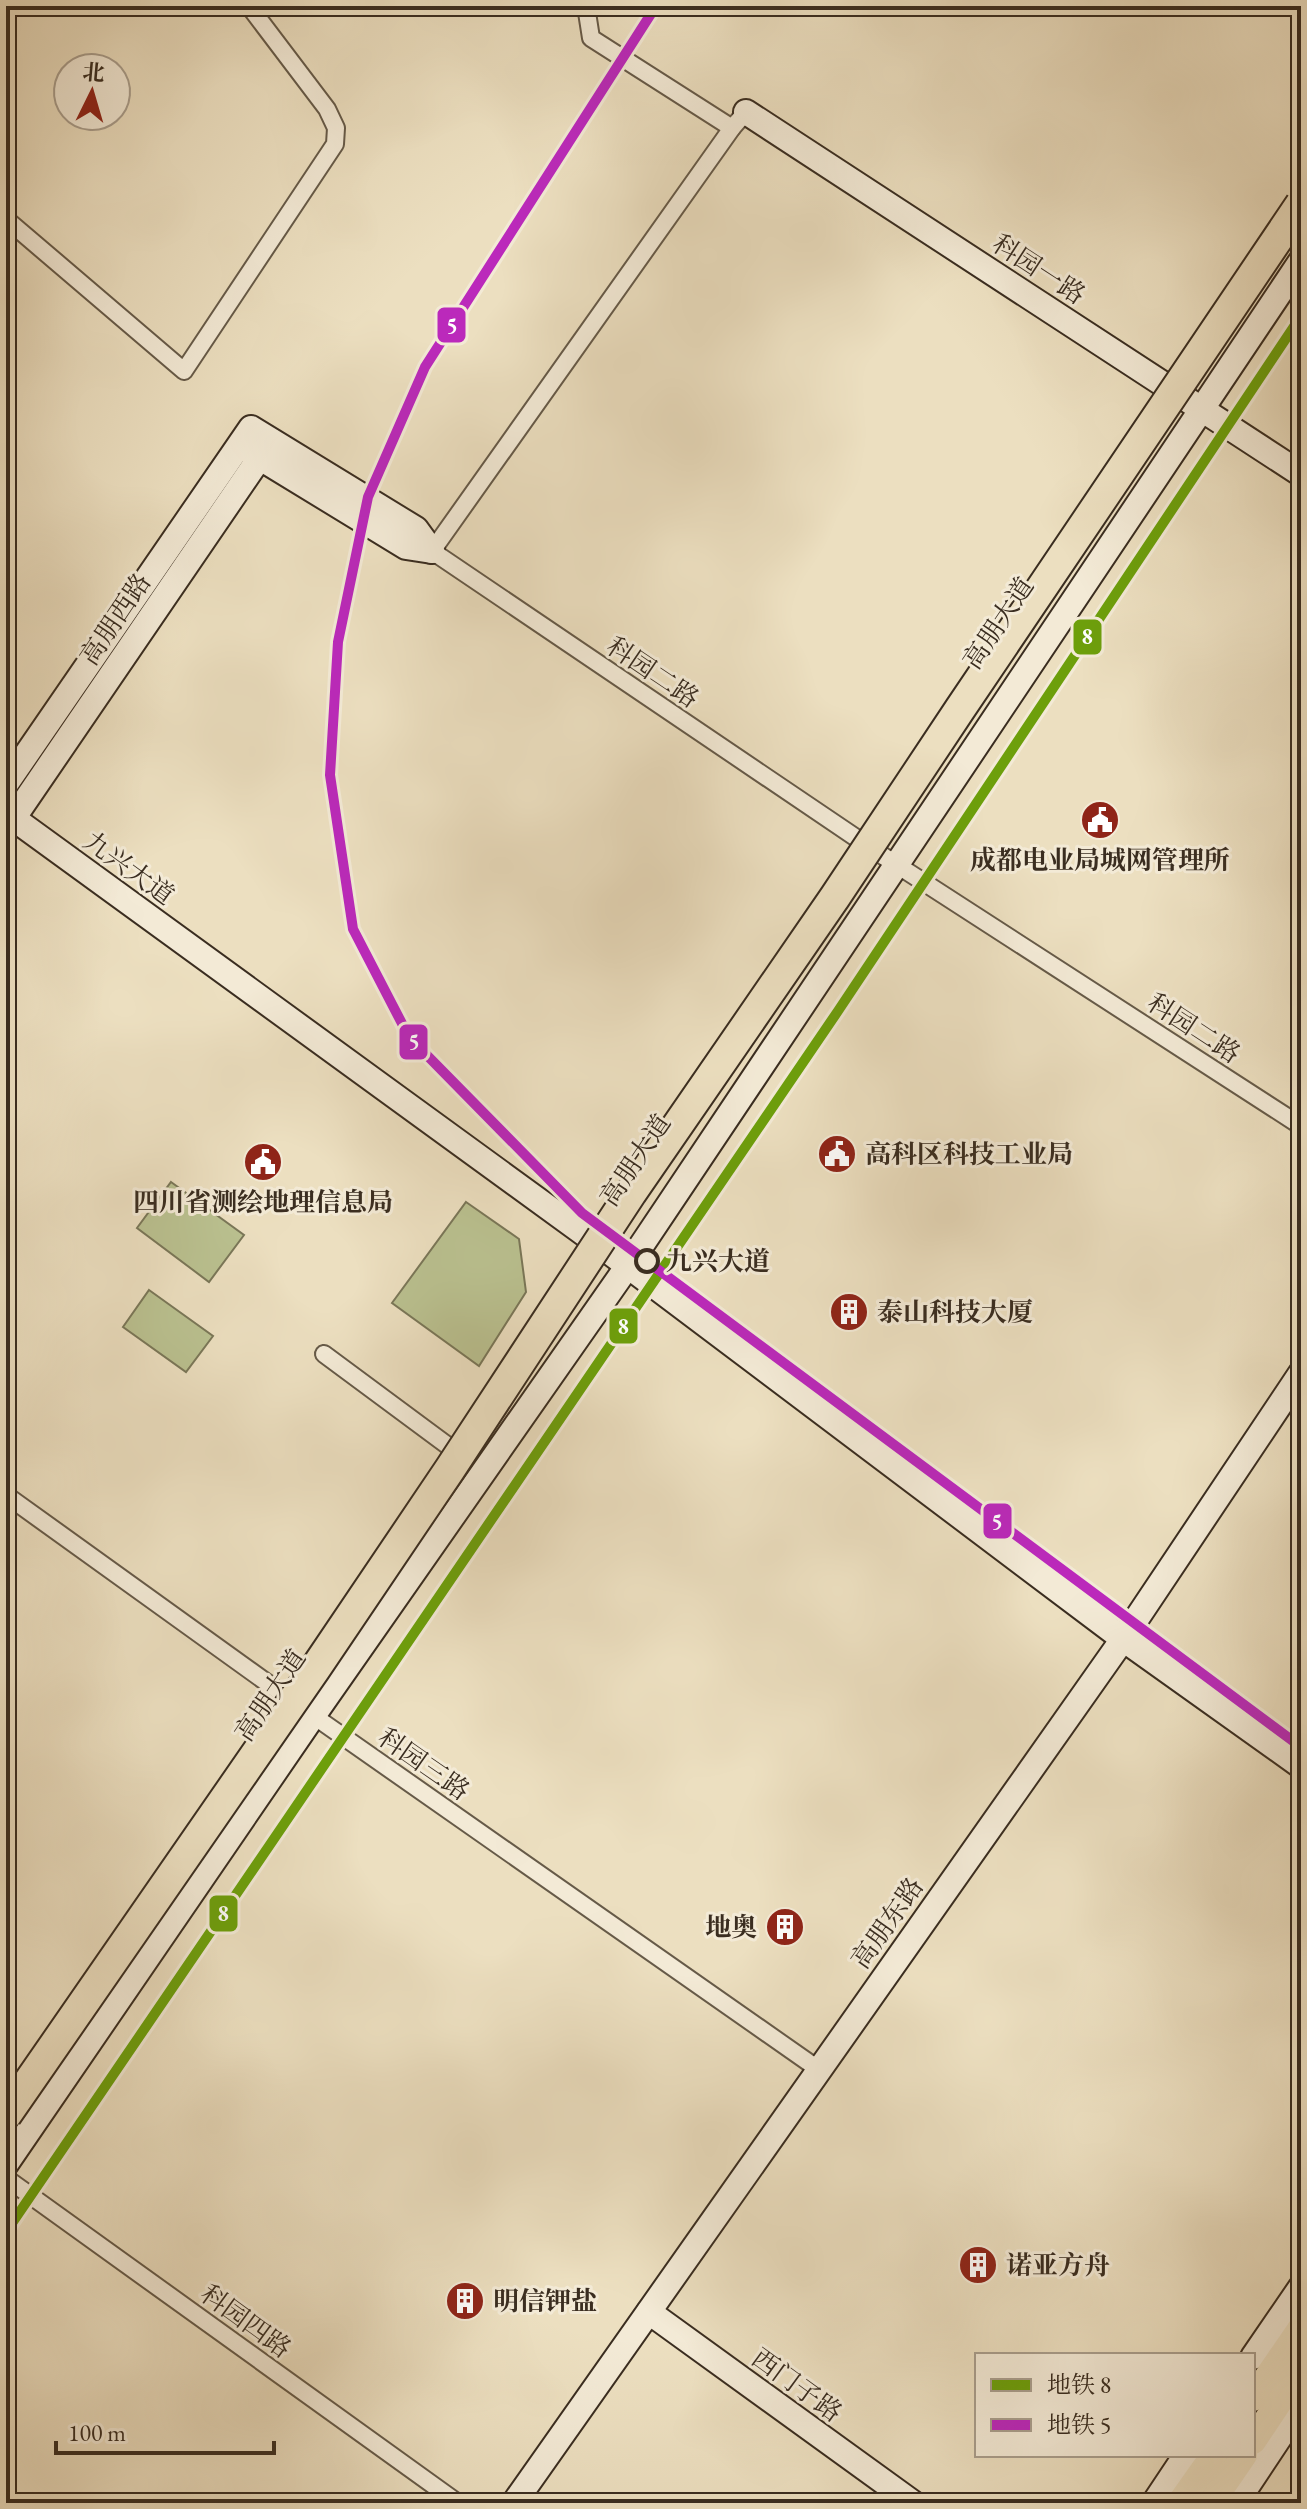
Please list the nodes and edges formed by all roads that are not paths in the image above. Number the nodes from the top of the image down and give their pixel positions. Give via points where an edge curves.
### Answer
1 (249, 6) edge
2 (586, 6) edge
3 (739, 120) junction
4 (1301, 204) edge
5 (6, 219) edge
6 (1301, 220) edge
7 (1301, 261) edge
8 (1193, 402) junction
9 (255, 443) junction
10 (1301, 474) edge
11 (432, 551) junction
12 (6, 784) edge
13 (8, 820) edge
14 (887, 858) junction
15 (1301, 1126) edge
16 (631, 1193) junction
17 (608, 1251) junction
18 (627, 1267) junction
19 (324, 1354) dead end
20 (1301, 1373) edge
21 (464, 1458) junction
22 (6, 1495) edge
23 (384, 1542) dead end
24 (1123, 1639) junction
25 (306, 1710) junction
26 (1301, 1766) edge
27 (818, 2069) junction
28 (6, 2115) edge
29 (6, 2125) edge
30 (6, 2164) edge
31 (6, 2178) edge
32 (1301, 2287) edge
33 (649, 2312) junction
34 (1301, 2328) edge
35 (1255, 2354) edge
36 (1301, 2369) edge
37 (1255, 2395) edge
38 (1301, 2405) edge
39 (1255, 2438) edge
40 (1185, 2457) edge
41 (1213, 2457) edge
42 (1243, 2457) edge
43 (458, 2503) edge
44 (514, 2503) edge
45 (913, 2503) edge
46 (1154, 2503) edge
47 (1180, 2503) edge
48 (1211, 2503) edge
49 (1236, 2503) edge

1 - 5 street via 327,109 336,128 335,144 184,371
2 - 3 street via 591,38
3 - 8 main road, 科园一路
3 - 11 street
4 - 16 highway, bridge
6 - 8 main road, 高朋大道
7 - 8 main road, 高朋大道
8 - 10 main road, 科园一路
8 - 14 main road, 高朋大道
9 - 11 main road via 406,547
9 - 12 main road, 高朋西路
9 - 13 main road, 高朋西路
11 - 14 street, 科园二路
13 - 17 main road, 九兴大道
14 - 15 street, 科园二路
14 - 17 main road, 高朋大道
14 - 18 main road, 高朋大道
16 - 23 highway, bridge via 577,1254
16 - 28 highway, bridge via 315,1669
17 - 18 main road, 九兴大道
17 - 21 main road, 高朋大道
18 - 24 main road, 九兴大道
18 - 25 main road, 高朋大道
19 - 21 street
20 - 24 main road, 高朋东路
21 - 25 main road, 高朋大道
22 - 25 street, 科园三路
24 - 26 main road, 九兴大道
24 - 27 main road, 高朋东路
25 - 27 street, 科园三路
25 - 29 main road, 高朋大道
25 - 30 main road, 高朋大道
27 - 33 main road, 高朋东路
31 - 43 street, 科园四路
32 - 35 main road
33 - 44 main road, 高朋东路
33 - 45 main road, 西门子路
34 - 37 main road
36 - 39 main road
38 - 49 main road
40 - 46 main road
41 - 47 main road
42 - 48 main road

